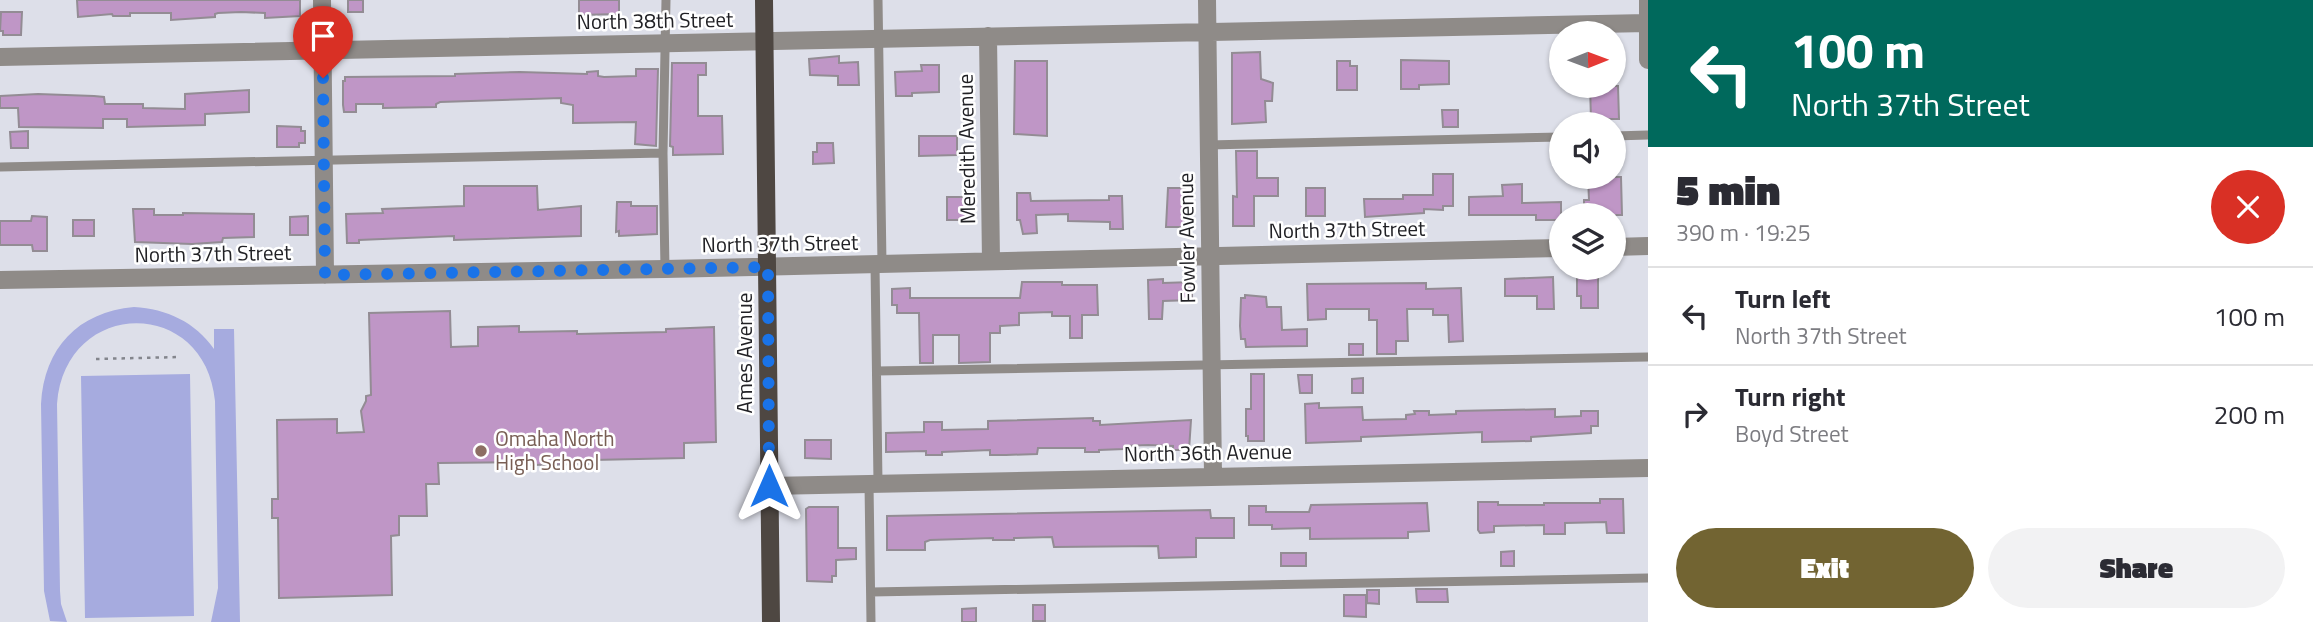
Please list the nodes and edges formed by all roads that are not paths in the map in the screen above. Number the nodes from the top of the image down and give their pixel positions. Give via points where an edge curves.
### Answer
1 (322, 0) edge
2 (666, 0) edge
3 (764, 0) edge
4 (878, 0) edge
5 (1207, 0) edge
6 (1648, 0) edge
7 (1647, 23) edge
8 (1207, 31) junction
9 (988, 36) junction
10 (878, 38) junction
11 (765, 41) junction
12 (665, 44) junction
13 (322, 50) junction
14 (0, 57) edge
15 (1648, 60) edge
16 (1648, 135) edge
17 (1626, 136) edge
18 (1549, 137) edge
19 (1208, 145) junction
20 (663, 153) junction
21 (323, 159) junction
22 (0, 167) edge
23 (1648, 246) edge
24 (1626, 247) edge
25 (1549, 248) edge
26 (1209, 256) junction
27 (991, 261) junction
28 (878, 264) junction
29 (768, 267) junction
30 (664, 269) junction
31 (325, 275) junction
32 (0, 280) edge
33 (1648, 357) edge
34 (1211, 365) junction
35 (877, 371) junction
36 (1648, 468) edge
37 (1213, 476) junction
38 (874, 484) junction
39 (769, 486) junction
40 (1648, 578) edge
41 (871, 592) junction
42 (771, 622) edge
43 (872, 622) edge

1 - 13 street
2 - 12 lane
3 - 11 main road, Ames Avenue
4 - 10 lane
5 - 8 street, Fowler Avenue
6 - 7 street
7 - 8 street, North 38th Street
7 - 15 street
8 - 9 street, North 38th Street
8 - 19 street, Fowler Avenue
9 - 10 street, North 38th Street
9 - 27 street, Meredith Avenue
10 - 11 street, North 38th Street
10 - 28 lane
11 - 12 street, North 38th Street
11 - 29 main road, Ames Avenue
12 - 13 street, North 38th Street
12 - 20 lane
13 - 14 street, North 38th Street
13 - 21 street
16 - 17 lane
18 - 19 lane
19 - 26 street, Fowler Avenue
20 - 21 lane
20 - 30 lane
21 - 22 lane
21 - 31 street
23 - 24 street
25 - 26 street, North 37th Street
26 - 27 street, North 37th Street
26 - 34 street, Fowler Avenue
27 - 28 street, North 37th Street
28 - 29 street, North 37th Street
28 - 35 lane
29 - 30 street, North 37th Street
29 - 39 main road, Ames Avenue
30 - 31 street, North 37th Street
31 - 32 street, North 37th Street
33 - 34 lane
34 - 35 lane
34 - 37 street, Fowler Avenue
35 - 38 lane
36 - 37 street, North 36th Avenue
37 - 38 street, North 36th Avenue
38 - 39 street, North 36th Avenue
38 - 41 lane
39 - 42 main road, Ames Avenue
40 - 41 lane
41 - 43 lane

